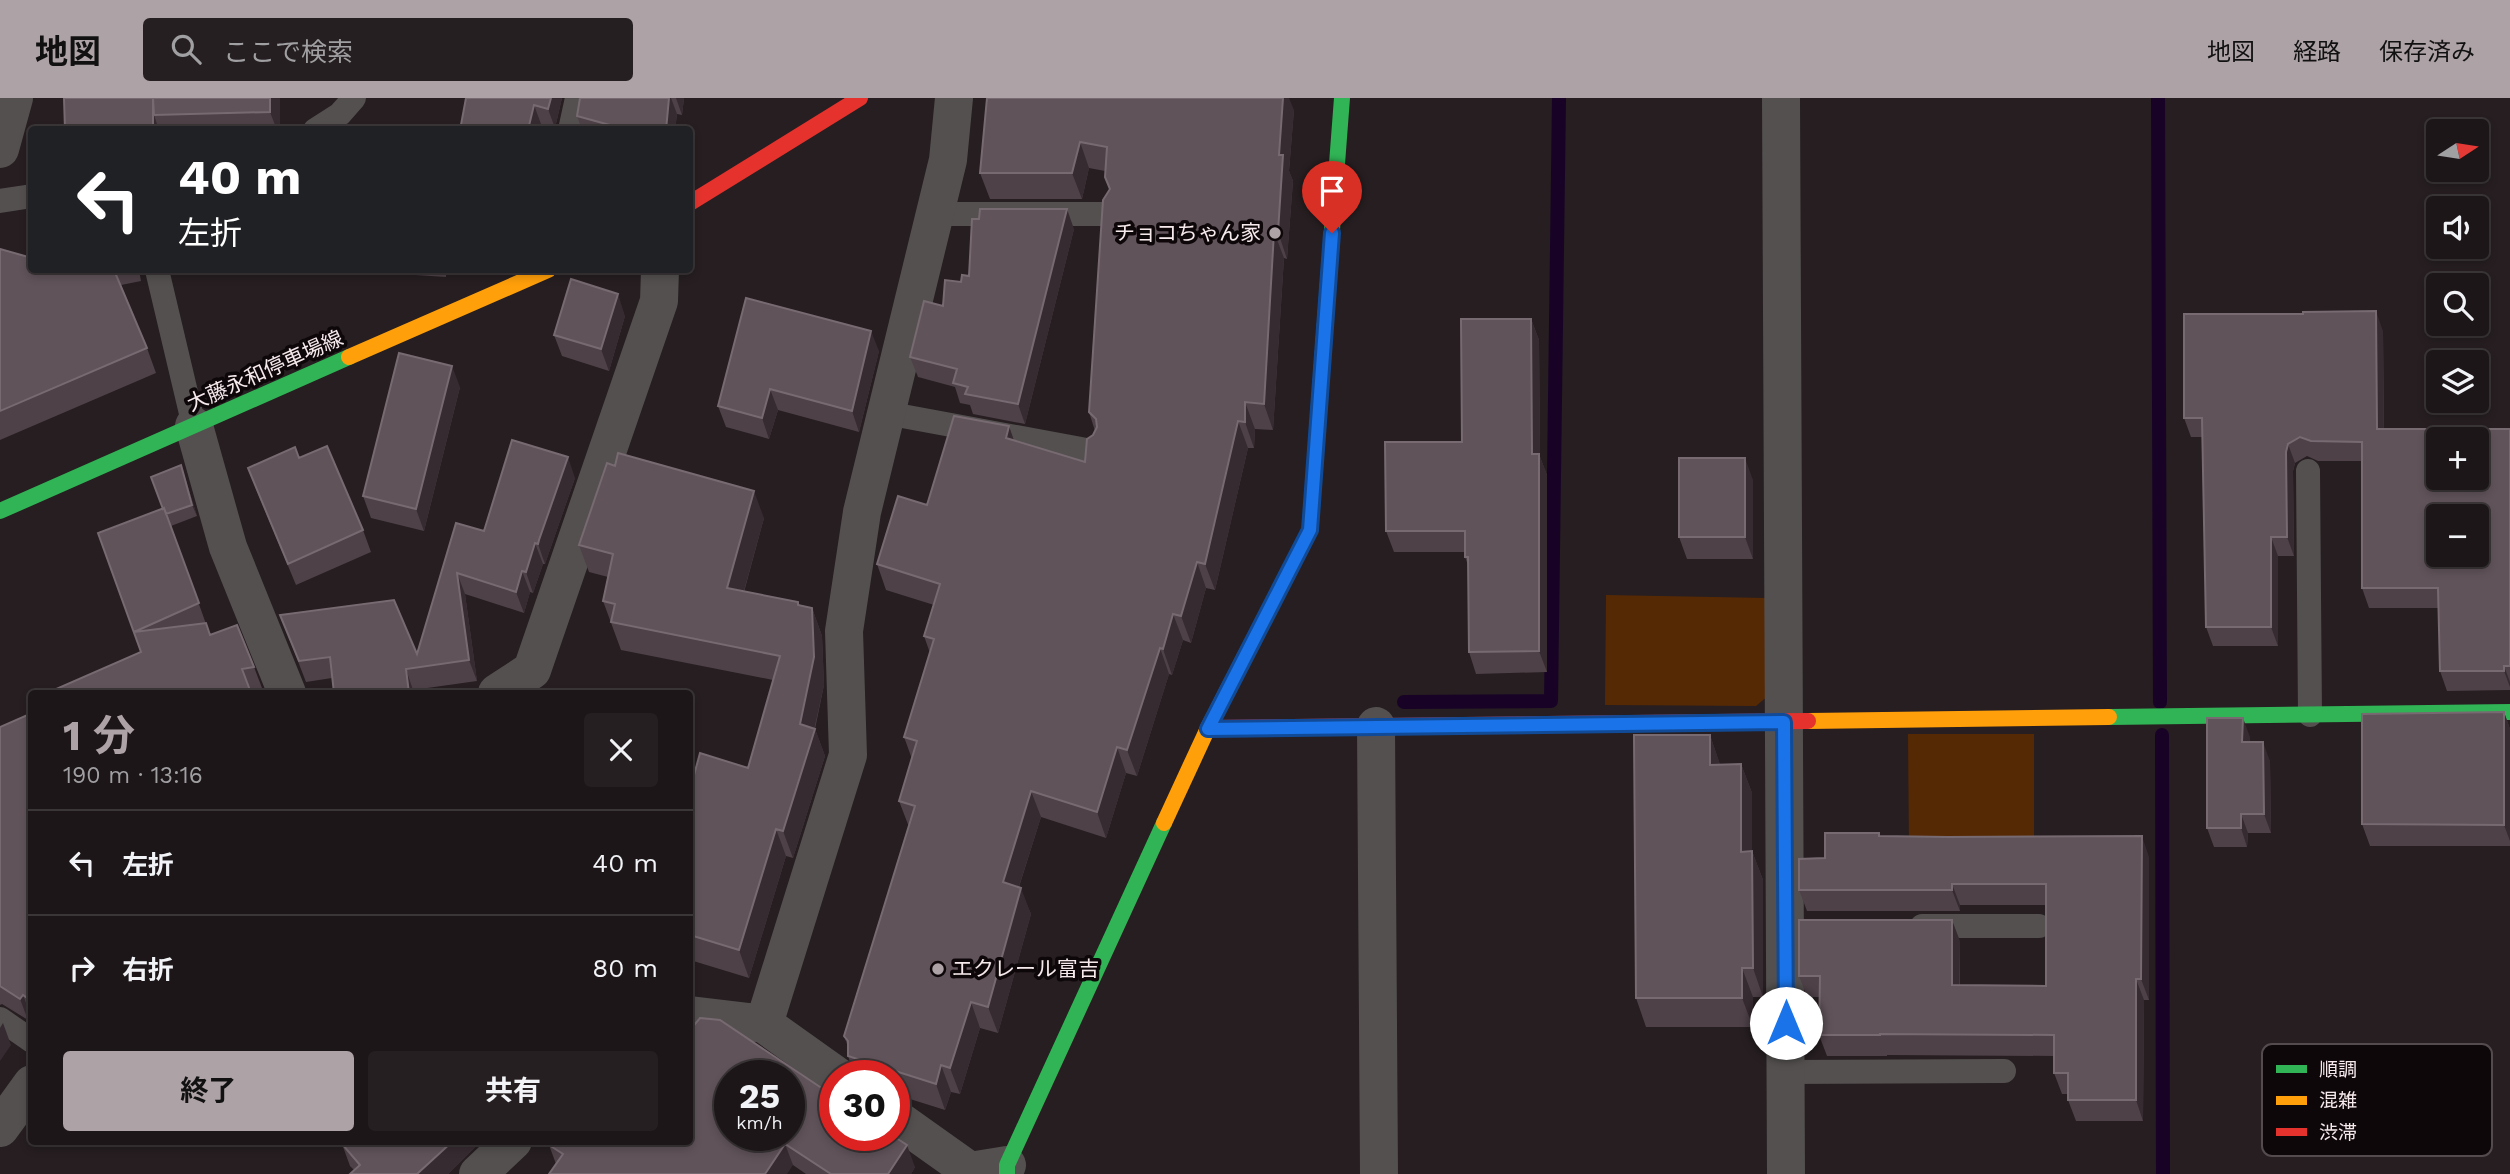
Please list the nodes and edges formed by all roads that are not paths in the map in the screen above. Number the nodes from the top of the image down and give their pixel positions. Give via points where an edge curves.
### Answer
1 (14, 98) edge
2 (354, 98) edge
3 (577, 98) edge
4 (860, 98) edge
5 (954, 98) edge
6 (1342, 98) edge
7 (1781, 98) edge
8 (321, 126) edge
9 (571, 126) edge
10 (0, 149) edge
11 (28, 197) edge
12 (0, 201) edge
13 (693, 202) edge
14 (934, 214) junction
15 (1105, 214) edge
16 (158, 273) edge
17 (538, 273) edge
18 (660, 273) edge
19 (886, 413) junction
20 (194, 426) junction
21 (1092, 451) edge
22 (2308, 471) dead end
23 (0, 511) edge
24 (286, 690) edge
25 (501, 690) edge
26 (2510, 712) edge
27 (2310, 715) junction
28 (1784, 722) junction
29 (1376, 726) junction
30 (1208, 729) junction
31 (1905, 926) edge
32 (2039, 926) dead end
33 (693, 1015) edge
34 (0, 1019) edge
35 (764, 1024) junction
36 (28, 1038) edge
37 (819, 1063) edge
38 (2004, 1071) dead end
39 (1786, 1072) junction
40 (28, 1090) edge
41 (0, 1128) edge
42 (910, 1128) edge
43 (509, 1145) edge
44 (1007, 1170) edge
45 (478, 1174) edge
46 (1379, 1174) edge
47 (1786, 1174) edge

1 - 10 street
2 - 8 lane
3 - 9 lane
4 - 13 street
5 - 14 street via 947,160
6 - 30 street via 1310,530
7 - 28 street
11 - 12 lane
14 - 15 lane
14 - 19 street
16 - 20 lane
17 - 20 street, 大藤永和停車場線
18 - 25 street via 659,301 532,670
19 - 21 lane
19 - 35 street via 862,512 844,631 848,755
20 - 23 street, 大藤永和停車場線
20 - 24 street via 228,547
22 - 27 lane
26 - 27 street
27 - 28 street
28 - 29 street
28 - 39 street via 1799,926
29 - 30 street
29 - 46 street
30 - 44 street
31 - 32 lane
33 - 35 street
34 - 36 lane
35 - 37 street
38 - 39 lane
39 - 47 street
40 - 41 street
42 - 44 street via 970,1171
43 - 45 street

